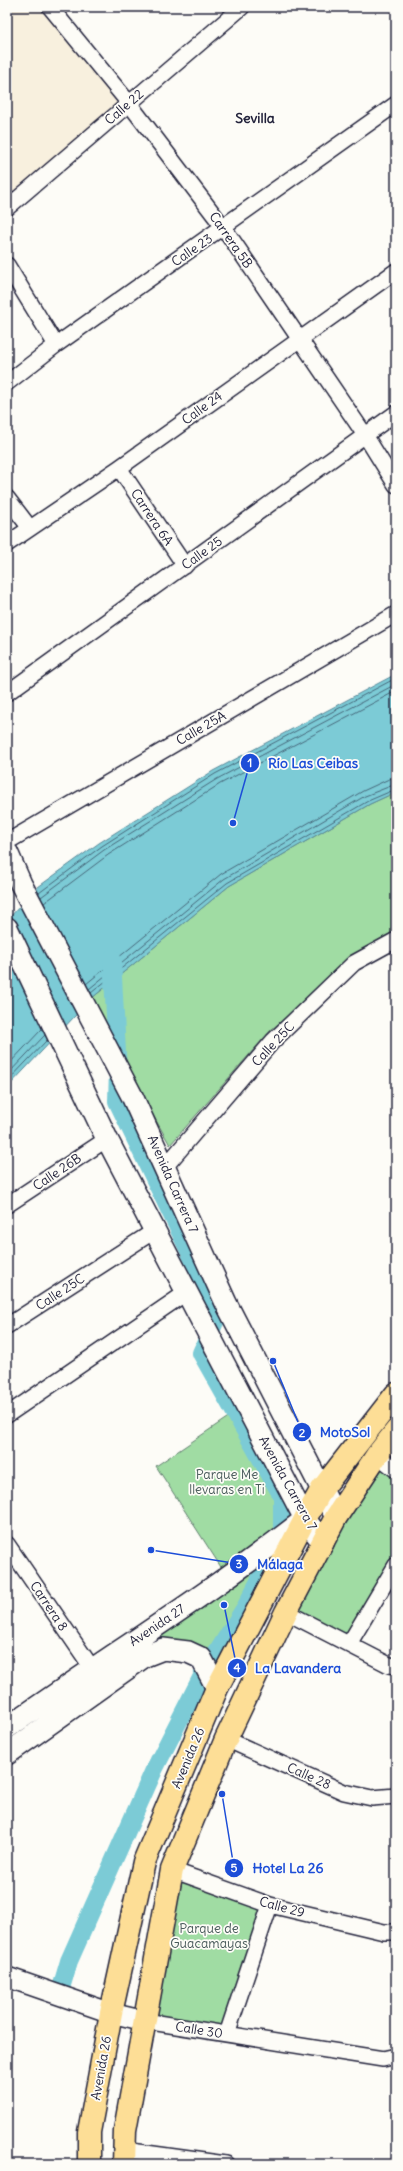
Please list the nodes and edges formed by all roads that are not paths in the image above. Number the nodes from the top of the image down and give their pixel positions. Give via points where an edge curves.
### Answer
1 (50, 7) edge
2 (242, 7) edge
3 (128, 102) junction
4 (396, 104) edge
5 (7, 208) edge
6 (224, 228) junction
7 (7, 265) edge
8 (396, 271) edge
9 (299, 339) junction
10 (56, 345) junction
11 (7, 383) edge
12 (396, 413) edge
13 (365, 435) junction
14 (119, 468) junction
15 (396, 485) edge
16 (7, 498) edge
17 (30, 528) junction
18 (7, 544) edge
19 (185, 566) junction
20 (396, 614) edge
21 (7, 693) edge
22 (7, 842) edge
23 (7, 852) edge
24 (7, 928) edge
25 (396, 940) edge
26 (107, 1139) junction
27 (166, 1167) junction
28 (7, 1205) edge
29 (154, 1232) junction
30 (187, 1292) junction
31 (7, 1326) edge
32 (396, 1394) edge
33 (7, 1415) edge
34 (396, 1431) edge
35 (377, 1455) junction
36 (396, 1470) edge
37 (322, 1489) junction
38 (336, 1517) junction
39 (305, 1519) junction
40 (323, 1543) junction
41 (8, 1548) edge
42 (396, 1565) edge
43 (286, 1612) junction
44 (349, 1644) junction
45 (396, 1666) edge
46 (92, 1668) junction
47 (217, 1688) junction
48 (7, 1728) edge
49 (226, 1739) junction
50 (7, 1754) edge
51 (396, 1796) edge
52 (172, 1870) junction
53 (270, 1906) junction
54 (396, 1932) edge
55 (7, 1977) edge
56 (111, 2013) junction
57 (145, 2021) junction
58 (227, 2034) junction
59 (396, 2056) edge
60 (124, 2157) edge
61 (89, 2164) edge
62 (226, 2164) edge

1 - 3 street, Carrera 5B
2 - 3 street, Calle 22
3 - 5 street, Calle 22
3 - 6 street, Carrera 5B
4 - 6 street, Calle 23
6 - 9 street, Carrera 5B
6 - 10 street, Calle 23
7 - 10 street
8 - 9 street, Calle 24
9 - 13 street, Carrera 5B
9 - 14 street, Calle 24
10 - 11 street, Calle 23
12 - 13 street, Calle 25
13 - 15 street, Carrera 5B
13 - 19 street, Calle 25
14 - 17 street, Calle 24
14 - 19 street, Carrera 6A
16 - 17 street
17 - 18 street, Calle 24
19 - 21 street, Calle 25
20 - 22 street, Calle 25A
23 - 27 main road, Avenida Carrera 7
24 - 26 main road, Avenida Carrera 7
25 - 27 street, Calle 25C via 354,963 273,1041
26 - 28 street, Calle 26B
26 - 29 main road, Avenida Carrera 7
27 - 37 main road, Avenida Carrera 7 via 226,1303
29 - 30 main road, Avenida Carrera 7
29 - 31 street, Calle 25C
30 - 33 street
30 - 39 main road, Avenida Carrera 7
32 - 37 main road, Avenida 26
34 - 35 main road
35 - 36 street
35 - 38 main road
37 - 38 main road, Avenida Carrera 7
37 - 39 main road, Avenida 26
38 - 40 main road
39 - 40 main road, Avenida Carrera 7
39 - 46 main road, Avenida 27 via 228,1578
39 - 47 main road, Avenida 26
40 - 43 main road
41 - 46 street, Carrera 8
42 - 44 street
43 - 44 street
43 - 49 main road
44 - 45 street via 389,1666
46 - 48 main road, Avenida 27
47 - 50 main road, Avenida 27 via 204,1663 188,1652 163,1649 145,1656
47 - 56 main road, Avenida 26 via 144,1862
49 - 51 street, Calle 28 via 344,1792 372,1798
49 - 52 main road
52 - 53 street, Calle 29
52 - 57 main road
53 - 54 street, Calle 29 via 384,1932
53 - 58 street
55 - 56 street, Calle 30
56 - 57 street, Calle 30
56 - 61 main road, Avenida 26 via 89,2132
57 - 58 street, Calle 30
57 - 60 main road via 125,2130
58 - 59 street, Calle 30 via 383,2059
60 - 62 street

